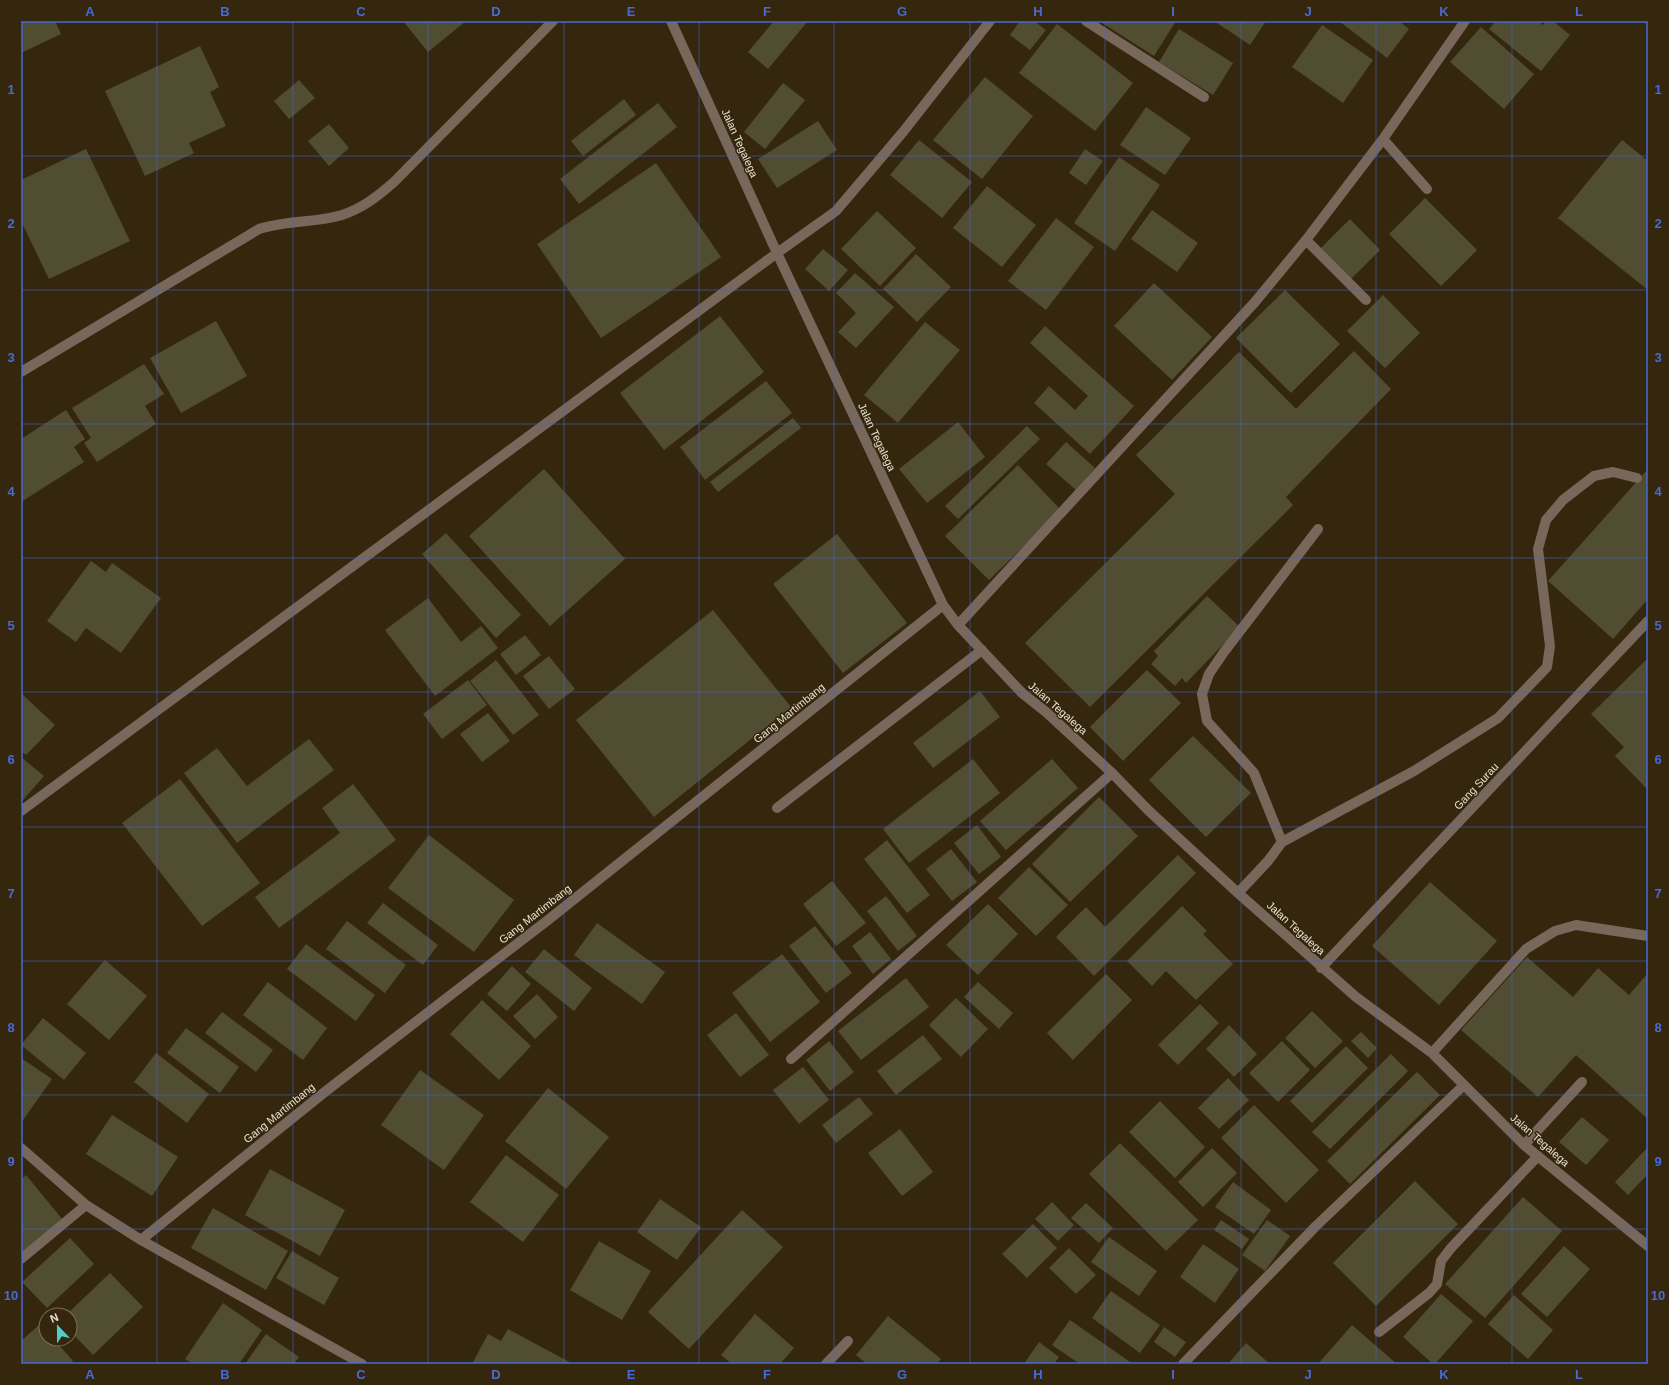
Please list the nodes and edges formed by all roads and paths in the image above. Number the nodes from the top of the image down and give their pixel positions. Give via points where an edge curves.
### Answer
1 (553, 21) edge
2 (671, 21) edge
3 (990, 21) edge
4 (1086, 21) edge
5 (1465, 21) edge
6 (1204, 97) dead end
7 (1383, 140) junction
8 (1427, 189) dead end
9 (1306, 240) junction
10 (776, 253) junction
11 (1366, 300) dead end
12 (21, 372) edge
13 (1638, 478) dead end
14 (1318, 529) dead end
15 (943, 605) junction
16 (1648, 621) edge
17 (958, 625) junction
18 (982, 650) junction
19 (1112, 773) junction
20 (776, 808) dead end
21 (21, 812) edge
22 (1282, 842) junction
23 (1238, 893) junction
24 (1648, 936) edge
25 (1321, 968) junction
26 (1432, 1054) junction
27 (791, 1059) dead end
28 (1582, 1082) dead end
29 (1464, 1085) junction
30 (1524, 1145) junction
31 (21, 1148) edge
32 (1538, 1156) junction
33 (86, 1205) junction
34 (141, 1240) junction
35 (1648, 1246) edge
36 (21, 1259) edge
37 (1379, 1332) dead end
38 (848, 1341) dead end
39 (362, 1364) edge
40 (826, 1364) edge
41 (1183, 1364) edge

1 - 12 street via 394,182 372,201 341,215 270,225 259,229
2 - 10 street, Jalan Tegalega
3 - 10 street via 903,132 836,211
4 - 6 street
5 - 7 street
7 - 8 street
7 - 9 street
9 - 11 street
9 - 17 street via 1255,302
10 - 15 street, Jalan Tegalega
10 - 21 street
13 - 22 street via 1613,472 1594,476 1563,500 1546,520 1538,549 1550,646 1547,667 1498,718 1414,771
14 - 22 street via 1224,652 1210,674 1202,694 1207,721 1254,773
15 - 17 street, Jalan Tegalega
15 - 34 street, Gang Martimbang
16 - 25 street, Gang Surau
17 - 18 street, Jalan Tegalega
18 - 19 street, Jalan Tegalega via 1022,693
18 - 20 street
19 - 23 street, Jalan Tegalega
19 - 27 street
22 - 23 street
23 - 25 street, Jalan Tegalega
24 - 26 street via 1576,925 1555,931 1526,950
25 - 26 street, Jalan Tegalega
26 - 29 street, Jalan Tegalega
28 - 30 street
29 - 30 street, Jalan Tegalega
29 - 41 street via 1316,1226
30 - 32 street, Jalan Tegalega
31 - 33 street
32 - 35 street, Jalan Tegalega
32 - 37 street via 1450,1248 1441,1261 1437,1284 1429,1293
33 - 34 street
33 - 36 street
34 - 39 street
38 - 40 street

